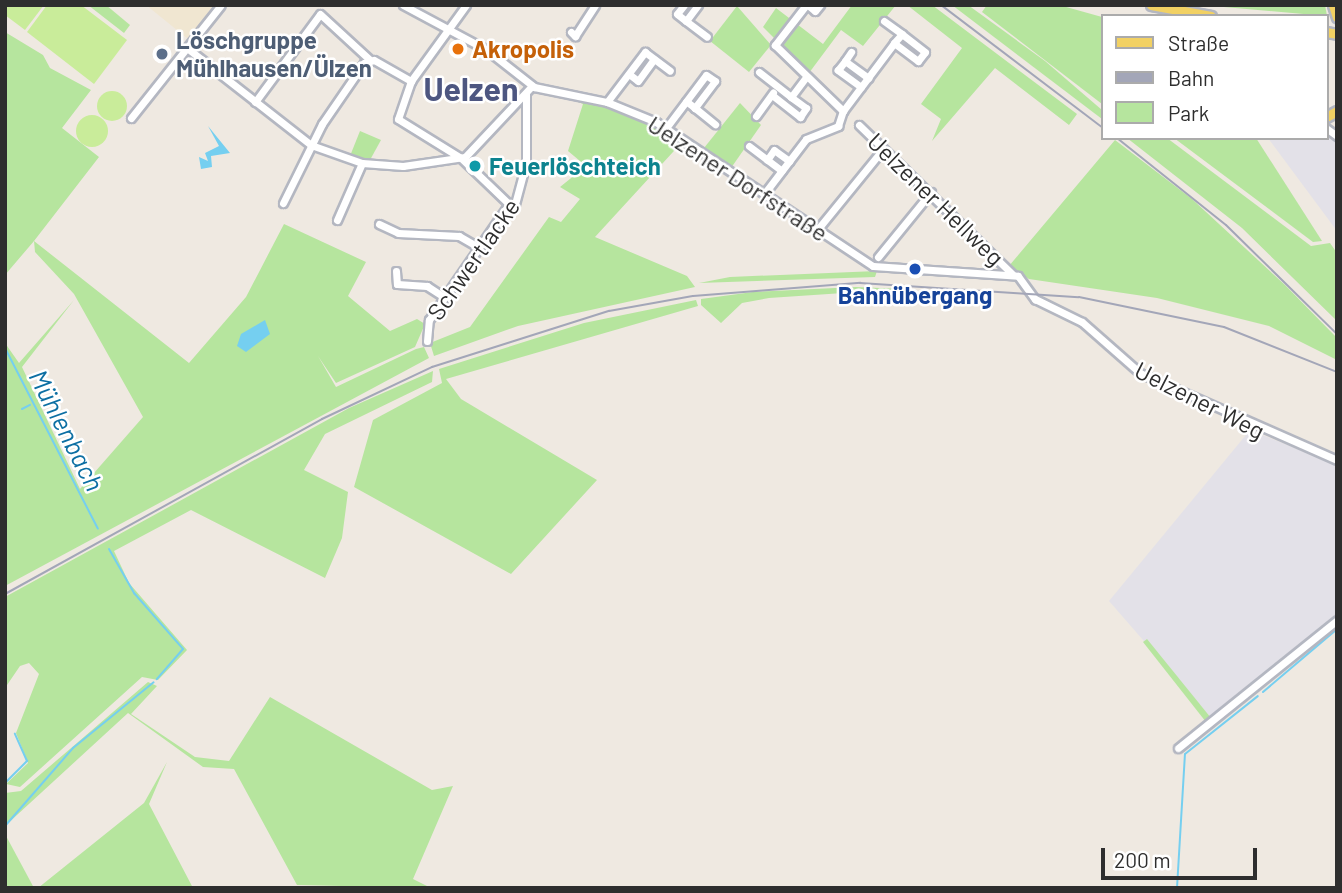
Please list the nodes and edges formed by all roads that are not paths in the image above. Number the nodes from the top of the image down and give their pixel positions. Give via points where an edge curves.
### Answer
1 (221, 5) edge
2 (403, 5) edge
3 (466, 5) edge
4 (596, 5) edge
5 (684, 5) edge
6 (698, 5) edge
7 (807, 5) edge
8 (1151, 5) edge
9 (1333, 5) edge
10 (818, 8) edge
11 (1200, 14) edge
12 (823, 17) dead end
13 (1337, 17) edge
14 (686, 21) junction
15 (884, 21) dead end
16 (444, 31) junction
17 (902, 34) junction
18 (575, 35) dead end
19 (707, 37) dead end
20 (894, 43) junction
21 (187, 48) junction
22 (851, 52) dead end
23 (369, 59) junction
24 (845, 61) junction
25 (670, 71) dead end
26 (759, 72) dead end
27 (807, 76) junction
28 (868, 78) junction
29 (411, 81) junction
30 (532, 86) junction
31 (778, 86) junction
32 (861, 87) junction
33 (526, 94) junction
34 (772, 95) junction
35 (791, 97) junction
36 (686, 101) junction
37 (255, 102) junction
38 (607, 102) junction
39 (695, 108) junction
40 (843, 111) junction
41 (756, 116) dead end
42 (131, 118) dead end
43 (715, 124) dead end
44 (859, 125) dead end
45 (666, 128) junction
46 (311, 145) junction
47 (749, 146) dead end
48 (883, 149) junction
49 (461, 158) junction
50 (766, 160) junction
51 (789, 161) junction
52 (362, 163) junction
53 (782, 171) junction
54 (930, 192) junction
55 (764, 194) junction
56 (284, 203) dead end
57 (509, 204) junction
58 (337, 220) dead end
59 (379, 224) dead end
60 (817, 230) junction
61 (478, 247) junction
62 (878, 257) dead end
63 (396, 271) dead end
64 (1012, 274) junction
65 (444, 297) junction
66 (427, 341) dead end
67 (1337, 460) edge
68 (1337, 620) edge
69 (1178, 748) dead end

1 - 21 street
2 - 16 street, Uelzener Dorfstraße
3 - 16 street
4 - 18 street
5 - 14 street via 677,14
6 - 14 street
7 - 10 street
7 - 27 street via 775,46
8 - 11 main road
9 - 13 main road
10 - 12 street
14 - 19 street
15 - 17 street
16 - 29 street
16 - 30 street, Uelzener Dorfstraße via 487,50
17 - 20 street
17 - 20 street via 925,52 918,61
20 - 28 street
21 - 37 street
21 - 42 street
22 - 24 street
23 - 29 street
23 - 37 street via 320,14
23 - 46 street
24 - 28 street
24 - 32 street via 838,70
25 - 38 street via 645,52
26 - 31 street
27 - 35 street
27 - 40 street
28 - 32 street
29 - 49 street via 398,119
30 - 33 street
30 - 38 street, Uelzener Dorfstraße
31 - 34 street
31 - 35 street
32 - 40 street
33 - 49 street
33 - 57 street, Schwertlacke via 526,163 515,204
34 - 35 street via 800,117 806,108
34 - 41 street
36 - 39 street
36 - 39 street via 706,75 715,81
36 - 45 street
37 - 46 street
38 - 45 street, Uelzener Dorfstraße
39 - 43 street
40 - 51 street via 843,121 806,139
44 - 48 street, Uelzener Hellweg
45 - 55 street, Uelzener Dorfstraße
46 - 52 street
46 - 56 street
47 - 50 street
48 - 54 street, Uelzener Hellweg
48 - 60 street
49 - 52 street
49 - 57 street
50 - 51 street via 774,150
50 - 53 street
51 - 53 street
52 - 58 street
53 - 55 street
54 - 62 street
54 - 64 street, Uelzener Hellweg
55 - 60 street, Uelzener Dorfstraße
57 - 61 street, Schwertlacke
59 - 61 street via 398,233 459,236
60 - 64 street, Uelzener Dorfstraße via 883,269
61 - 65 street, Schwertlacke
63 - 65 street via 397,284 427,286
64 - 67 street, Uelzener Weg via 1038,301 1082,322 1140,373
65 - 66 street, Schwertlacke via 429,320
68 - 69 street

